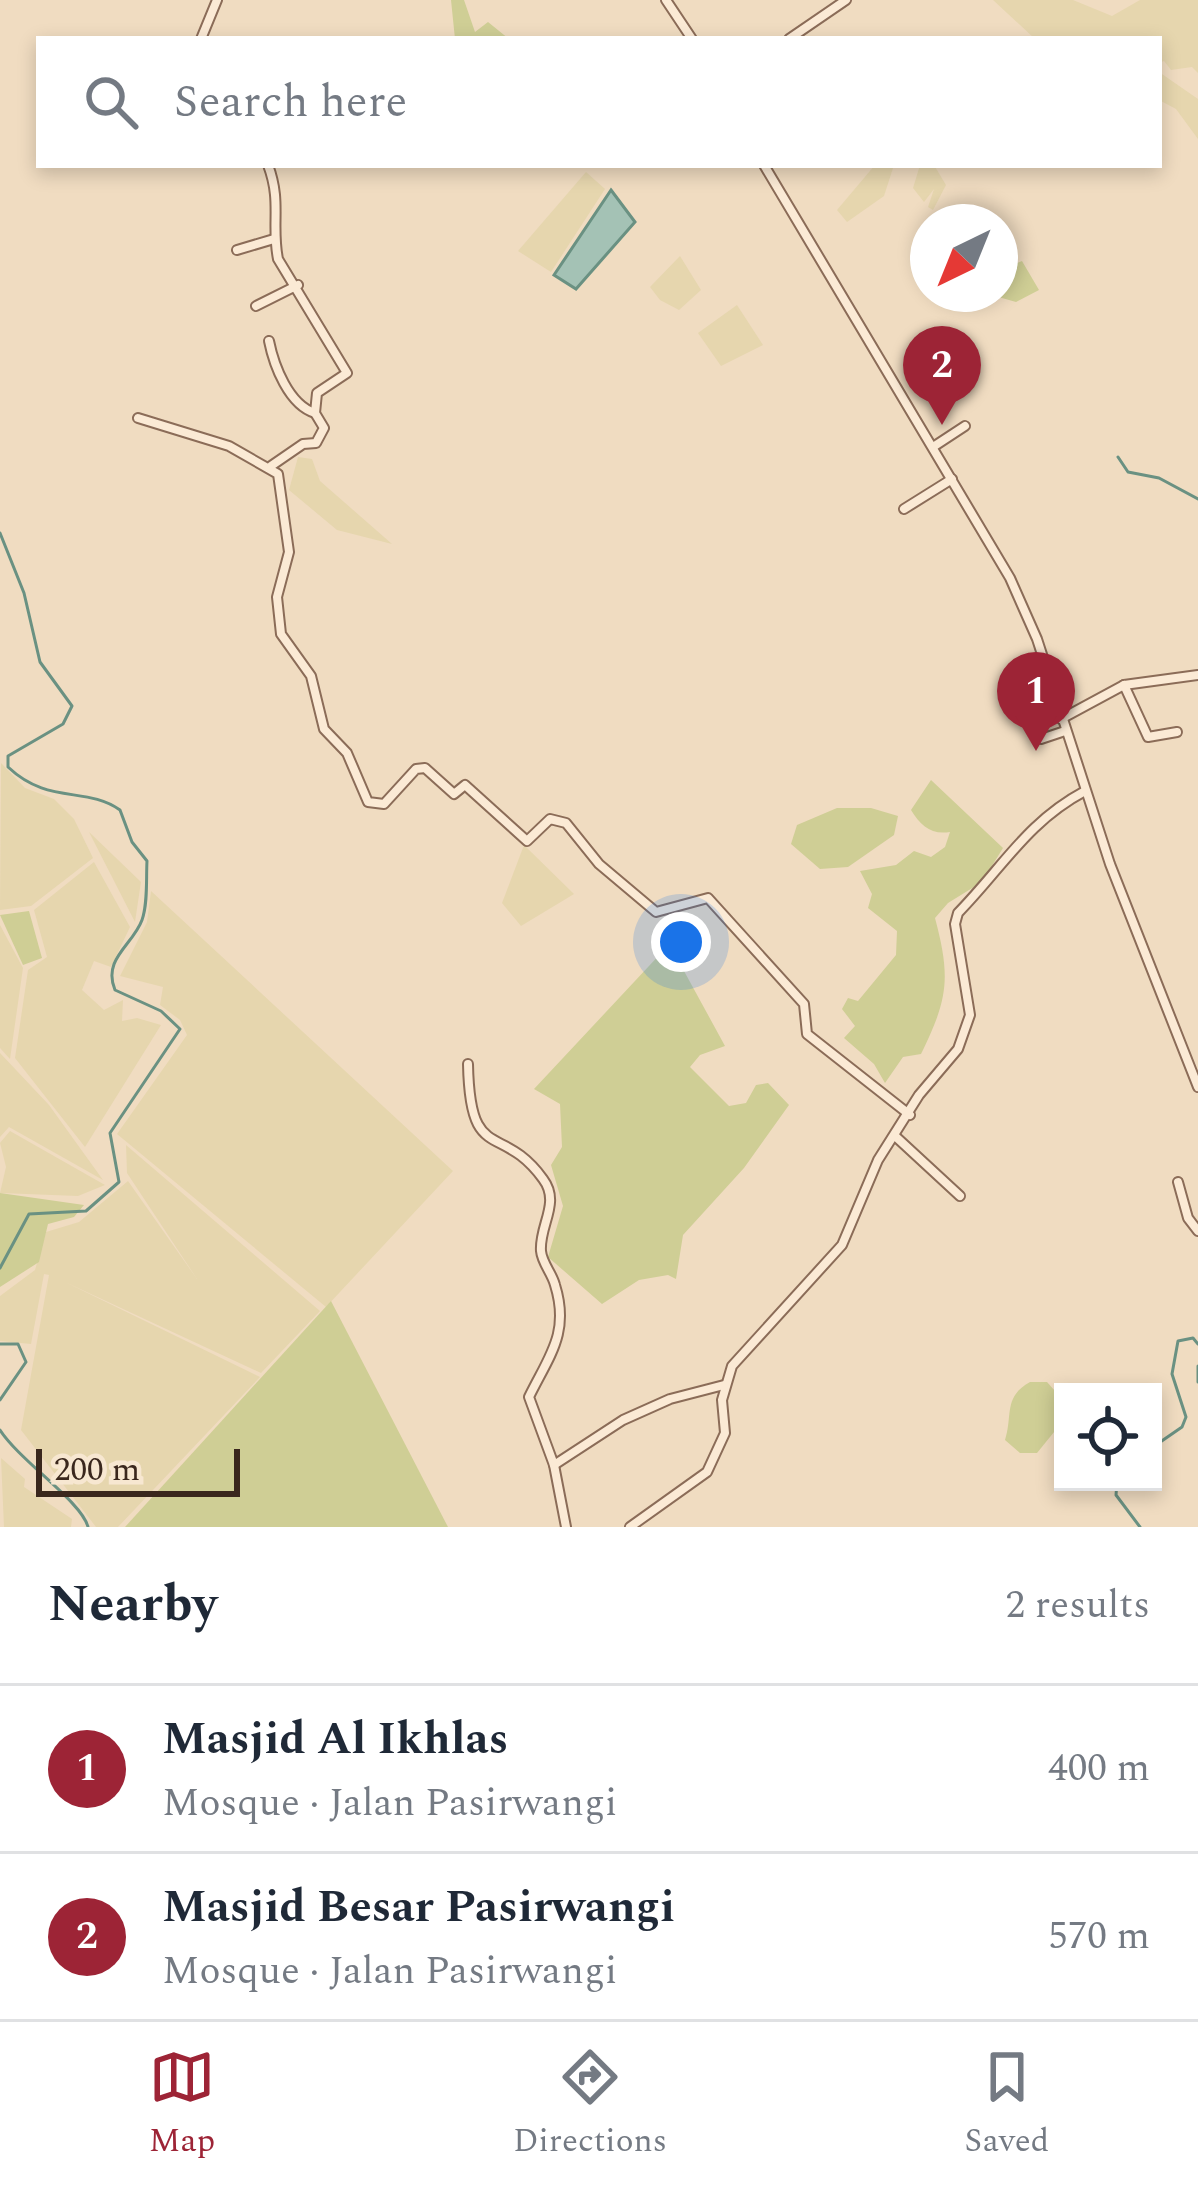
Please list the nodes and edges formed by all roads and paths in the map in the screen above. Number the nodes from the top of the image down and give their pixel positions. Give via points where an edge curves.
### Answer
1 (218, 0) edge
2 (666, 0) edge
3 (847, 0) edge
4 (202, 36) edge
5 (690, 36) edge
6 (793, 36) edge
7 (269, 168) edge
8 (766, 168) edge
9 (274, 239) junction
10 (237, 250) dead end
11 (298, 286) junction
12 (256, 306) dead end
13 (268, 341) dead end
14 (315, 413) junction
15 (138, 418) dead end
16 (965, 426) dead end
17 (933, 447) junction
18 (271, 466) junction
19 (952, 479) junction
20 (904, 509) dead end
21 (1198, 675) edge
22 (1124, 685) junction
23 (1061, 719) junction
24 (1064, 731) junction
25 (1178, 732) dead end
26 (1041, 740) dead end
27 (1085, 791) junction
28 (468, 1064) dead end
29 (1198, 1087) edge
30 (910, 1115) junction
31 (895, 1136) junction
32 (1178, 1182) dead end
33 (960, 1196) dead end
34 (1198, 1231) edge
35 (725, 1385) junction
36 (554, 1465) junction
37 (566, 1527) edge
38 (630, 1527) edge

1 - 4 street
2 - 5 street
3 - 6 street
7 - 9 street via 280,203
8 - 17 street
9 - 10 street
9 - 11 street
11 - 12 street
11 - 14 street via 346,373 319,391
13 - 14 street via 287,387
14 - 18 street via 325,428 316,443
15 - 18 street
16 - 17 street
17 - 19 street
18 - 30 street via 290,552 277,597 281,634 311,676 324,729 347,753 368,802 384,804 425,768 454,794 465,785 526,841 550,819 566,823 656,912 708,898 804,1004 807,1034
19 - 20 street
19 - 23 street via 1010,578
21 - 22 street
22 - 23 street
22 - 25 street via 1148,737
23 - 24 street
24 - 26 street
24 - 27 street
27 - 29 street
27 - 30 street via 1023,833 1006,865 958,913 967,1031
28 - 36 street via 479,1132 526,1162 550,1195 541,1252 562,1330 529,1397
30 - 31 street
31 - 33 street
31 - 35 street via 842,1244 762,1328
32 - 34 street
35 - 36 street via 623,1420
35 - 38 street via 725,1433 707,1472
36 - 37 street

